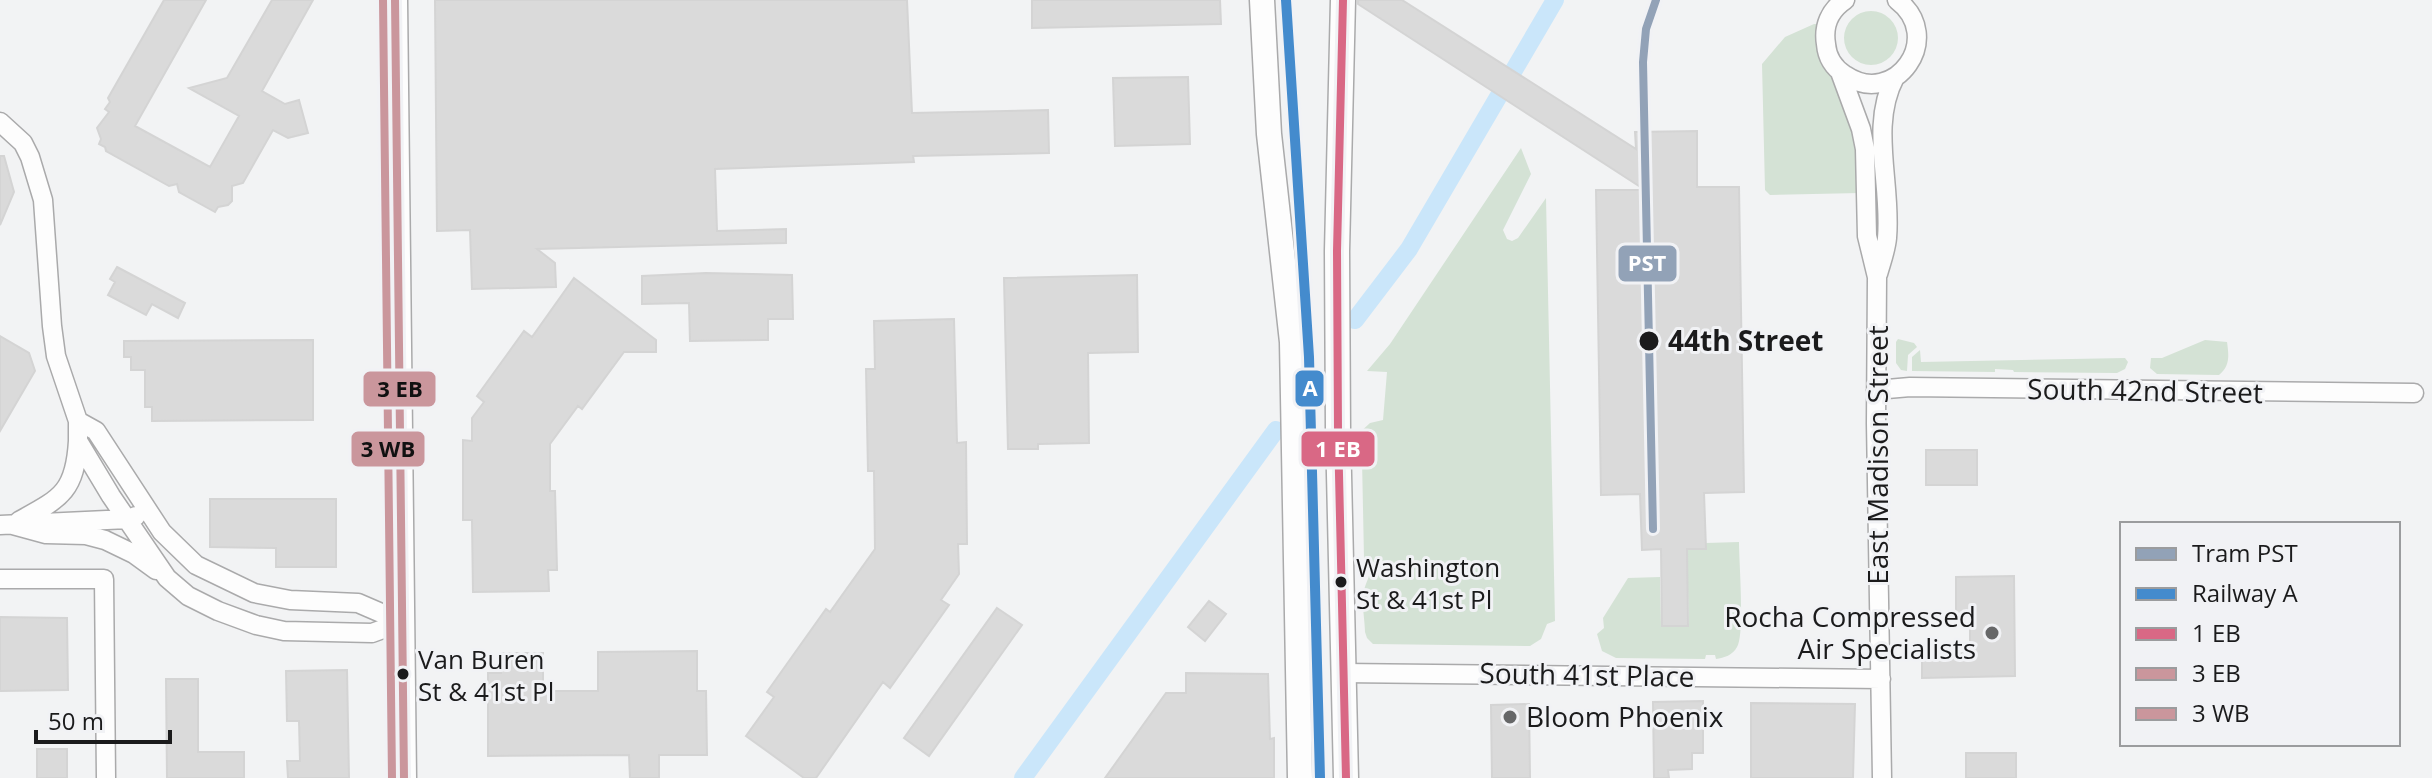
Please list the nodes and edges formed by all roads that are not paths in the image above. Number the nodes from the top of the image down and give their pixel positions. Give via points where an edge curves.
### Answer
1 (395, 0) edge
2 (1262, 0) edge
3 (1343, 0) edge
4 (1845, 0) edge
5 (1901, 2) edge
6 (1840, 72) junction
7 (1895, 77) junction
8 (0, 122) edge
9 (1877, 277) junction
10 (1876, 390) junction
11 (2414, 393) dead end
12 (78, 421) junction
13 (78, 441) junction
14 (149, 511) junction
15 (128, 519) junction
16 (7, 525) edge
17 (167, 578) junction
18 (0, 579) edge
19 (402, 622) junction
20 (1342, 673) junction
21 (1881, 679) junction
22 (106, 778) edge
23 (404, 778) edge
24 (1300, 778) edge
25 (1346, 778) edge
26 (1882, 778) edge

1 - 19 main road
2 - 24 main road via 1271,160 1292,342
3 - 20 main road via 1337,275
4 - 6 street, East Madison Street via 1832,13 1825,38
5 - 7 street, East Madison Street via 1911,15 1917,41 1907,67
6 - 7 street via 1867,84
6 - 9 street, East Madison Street via 1865,149 1867,236
7 - 9 street, East Madison Street via 1883,113 1887,239
8 - 12 street via 23,143 43,200 56,356
9 - 10 street, East Madison Street
10 - 11 street, South 42nd Street
10 - 21 street, East Madison Street
12 - 13 street
12 - 14 street via 96,431
13 - 15 street
13 - 16 street via 77,467 63,493 51,505
14 - 15 street
14 - 19 street via 196,565 254,593 358,603
15 - 16 street
15 - 17 street
16 - 17 street via 105,540
17 - 19 street via 218,611 284,631 372,633
18 - 22 street via 104,579
19 - 23 main road
20 - 21 street, South 41st Place
20 - 25 main road
21 - 26 street, East Madison Street

